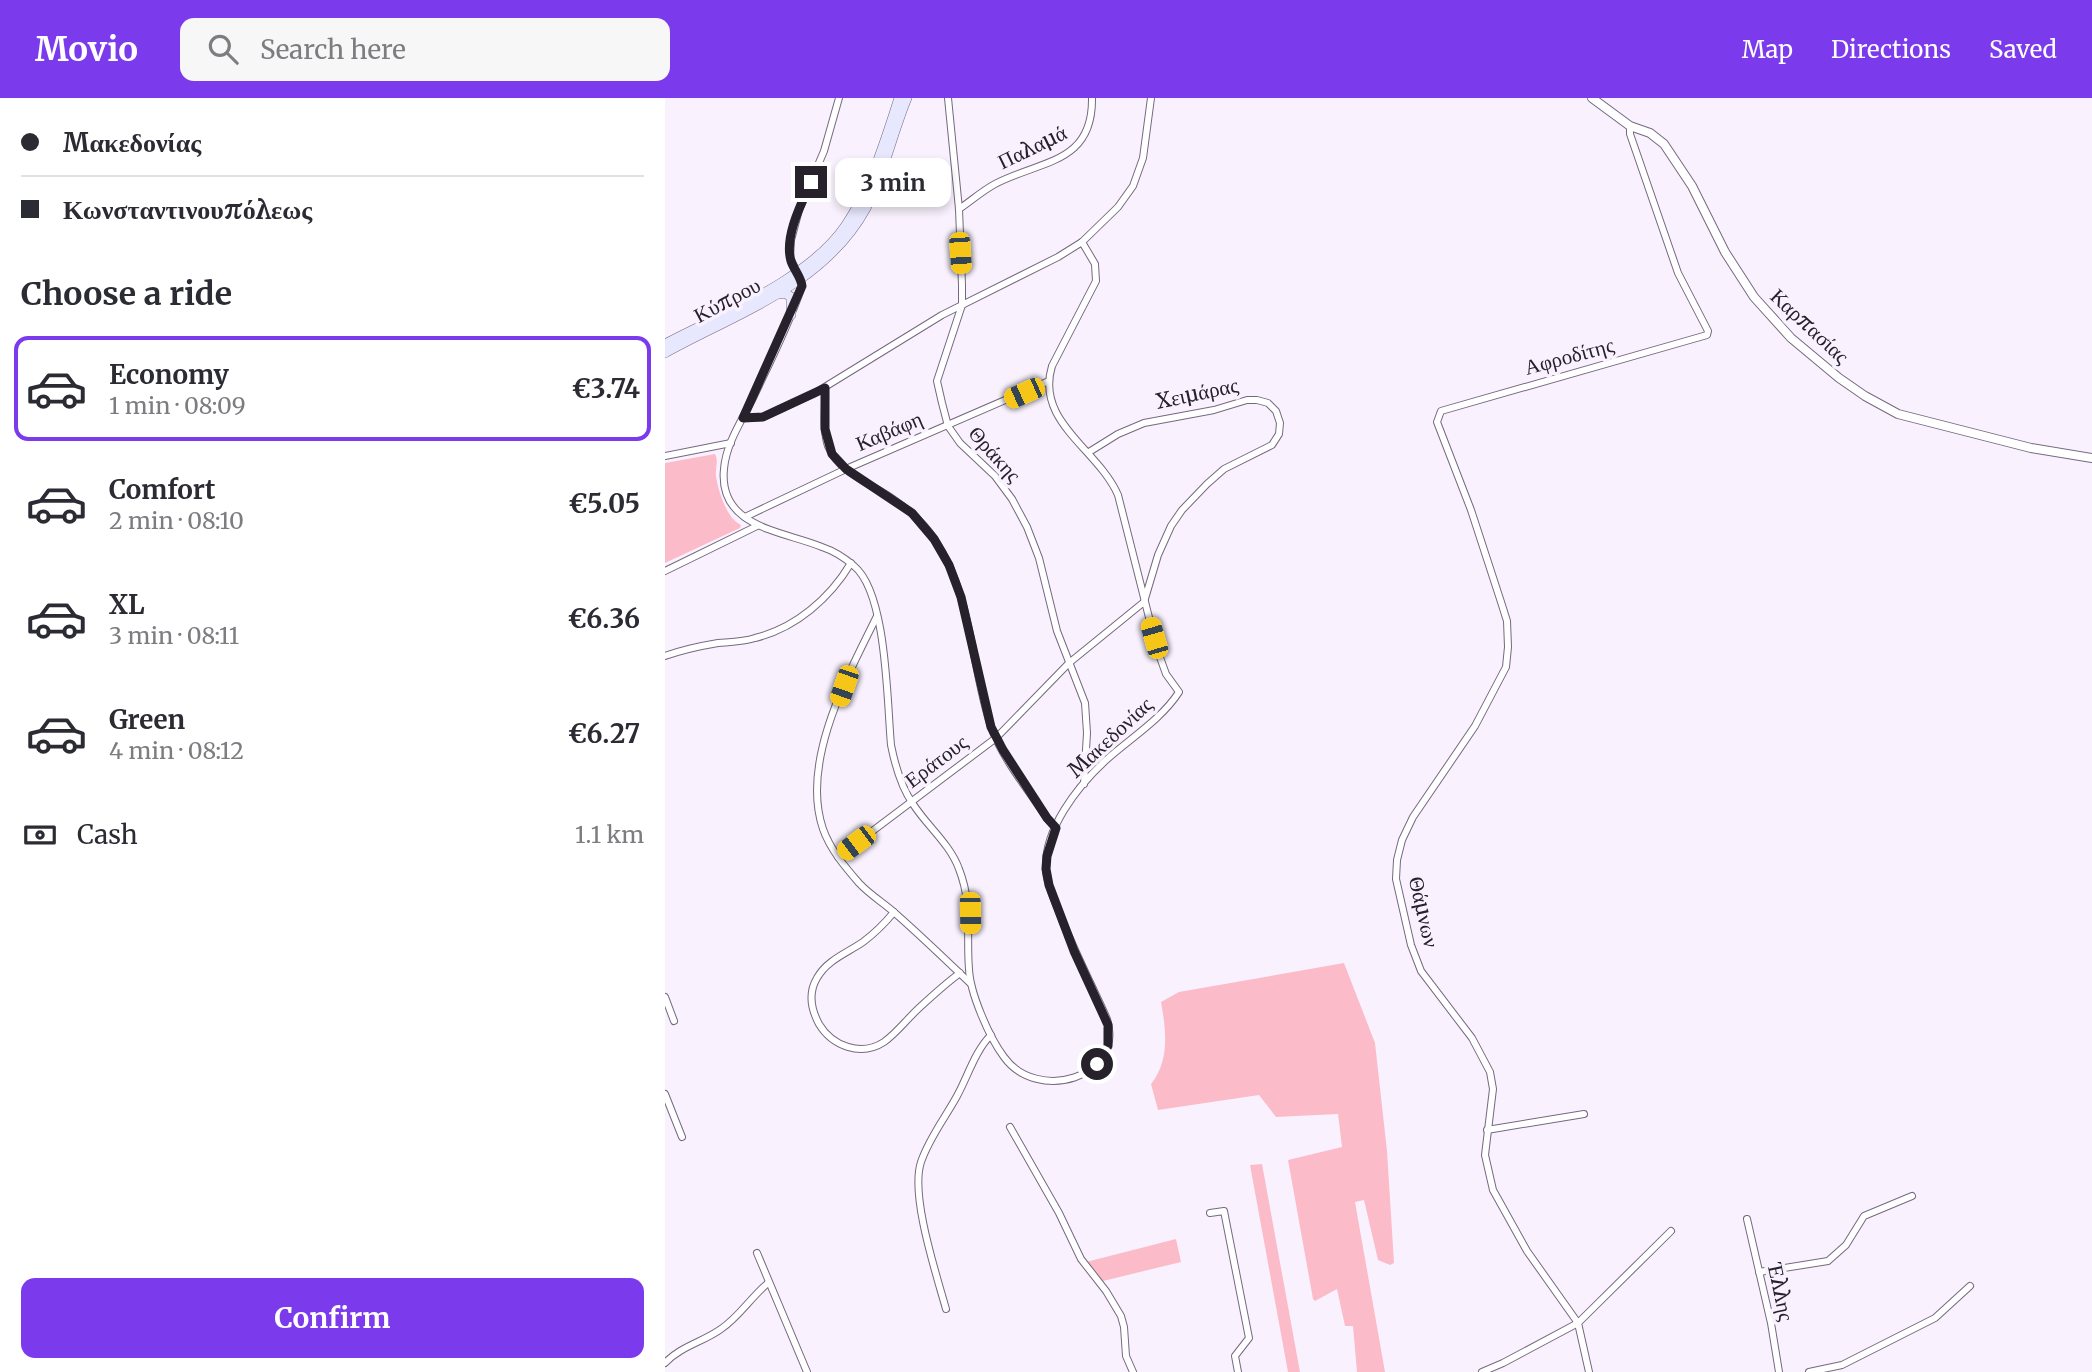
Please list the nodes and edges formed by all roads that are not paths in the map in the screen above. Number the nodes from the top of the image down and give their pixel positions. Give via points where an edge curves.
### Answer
1 (839, 98) edge
2 (899, 98) edge
3 (907, 98) edge
4 (948, 98) edge
5 (1092, 98) edge
6 (1151, 98) edge
7 (1592, 98) edge
8 (1630, 126) junction
9 (959, 209) junction
10 (1082, 242) junction
11 (799, 277) junction
12 (777, 294) junction
13 (961, 304) junction
14 (790, 315) junction
15 (665, 344) edge
16 (665, 353) edge
17 (1049, 382) junction
18 (825, 388) junction
19 (1441, 411) joint
20 (743, 418) junction
21 (948, 426) junction
22 (731, 443) junction
23 (1089, 452) junction
24 (665, 456) edge
25 (2092, 458) edge
26 (846, 469) junction
27 (745, 517) junction
28 (757, 526) junction
29 (851, 563) junction
30 (665, 571) edge
31 (1145, 603) junction
32 (877, 614) junction
33 (665, 656) edge
34 (1069, 663) junction
35 (996, 738) junction
36 (1084, 784) junction
37 (911, 802) junction
38 (1056, 828) junction
39 (838, 857) junction
40 (894, 912) junction
41 (960, 973) junction
42 (972, 985) junction
43 (665, 997) edge
44 (674, 1021) dead end
45 (991, 1035) junction
46 (665, 1094) edge
47 (1584, 1114) dead end
48 (1010, 1127) dead end
49 (1487, 1129) junction
50 (682, 1137) dead end
51 (1912, 1196) dead end
52 (1210, 1213) dead end
53 (1748, 1219) dead end
54 (1671, 1231) dead end
55 (757, 1253) dead end
56 (1759, 1272) junction
57 (768, 1283) junction
58 (1970, 1286) dead end
59 (946, 1309) dead end
60 (1578, 1323) junction
61 (665, 1363) edge
62 (807, 1372) edge
63 (1133, 1372) edge
64 (1238, 1372) edge
65 (1482, 1372) edge
66 (1589, 1372) edge
67 (1779, 1372) edge
68 (1809, 1372) edge

1 - 11 street via 791,240 790,258
2 - 11 main road, Κύπρου via 854,213
3 - 11 main road, Κύπρου via 865,210 817,268
4 - 9 street, Θράκης
5 - 9 street, Παλαμά via 1092,119 1080,145 995,184
6 - 10 street via 1143,158 1133,186 1118,208
7 - 8 street, Καρπασίας
8 - 19 street, Αφροδίτης via 1678,273 1707,335
8 - 25 street, Καρπασίας via 1664,144 1754,298 1791,338 1839,378 1898,414 2031,448
9 - 13 street, Θράκης
10 - 13 street
10 - 17 street via 1095,264 1096,281 1052,366
11 - 12 main road, Κύπρου
11 - 14 street, Μακεδονίας via 801,289
11 - 15 main road, Κύπρου
12 - 14 main road via 791,297
12 - 16 main road, Κύπρου
13 - 18 street
13 - 21 street, Θράκης via 937,381
14 - 20 street, Μακεδονίας
17 - 21 street, Καβάφη
17 - 23 street, Μακεδονίας via 1057,416
18 - 20 street via 763,417
18 - 26 street via 827,441
19 - 49 street, Θάμνων via 1437,422 1507,621 1508,647 1506,667 1475,726 1413,817 1402,840 1396,879 1411,946 1422,971 1472,1038 1490,1072 1493,1089
20 - 22 street, Μακεδονίας
21 - 26 street, Καβάφη
21 - 34 street, Θράκης via 995,476 1027,527
22 - 24 street
22 - 27 street, Μακεδονίας via 724,482 730,499
23 - 31 street, Μακεδονίας via 1118,495
23 - 31 street, Χειμάρας via 1144,423 1247,400 1268,403 1279,419 1280,431 1272,445 1224,469 1182,510 1162,545
26 - 27 street, Καβάφη
26 - 35 street via 912,513 942,551 957,582
27 - 28 street, Μακεδονίας
28 - 29 street, Μακεδονίας via 823,547
28 - 30 street
29 - 32 street, Μακεδονίας via 867,581
29 - 33 street via 821,602 786,626 753,639
31 - 34 street, Εράτους
31 - 36 street, Μακεδονίας via 1162,664 1179,692
32 - 37 street, Μακεδονίας via 893,752
32 - 39 street via 850,671 820,760 820,816
34 - 35 street, Εράτους
34 - 36 street, Θράκης via 1086,713
35 - 37 street, Εράτους
35 - 38 street
36 - 38 street, Μακεδονίας
37 - 39 street, Εράτους
37 - 42 street, Μακεδονίας via 960,870 969,903
38 - 45 street, Μακεδονίας via 1047,856 1049,885 1107,1019 1108,1046 1089,1070 1065,1080 1046,1081 1018,1072
39 - 40 street via 863,887
40 - 41 street
40 - 41 street via 873,934 828,965 815,982 813,1008 828,1036 850,1048 881,1044
41 - 42 street
42 - 45 street, Μακεδονίας
43 - 44 street
45 - 59 street via 920,1164 919,1195
46 - 50 street
47 - 49 street
48 - 63 street via 1081,1259 1121,1316
49 - 60 street, Θάμνων via 1486,1160 1493,1190 1527,1251
51 - 56 street via 1864,1216 1846,1245 1828,1261
52 - 64 street via 1224,1211 1249,1338 1237,1352
53 - 56 street, Έλλης
54 - 60 street
55 - 57 street
56 - 67 street, Έλλης
57 - 61 street via 722,1328 679,1350
57 - 62 street
58 - 68 street via 1935,1318 1842,1365
60 - 65 street
60 - 66 street, Θάμνων

